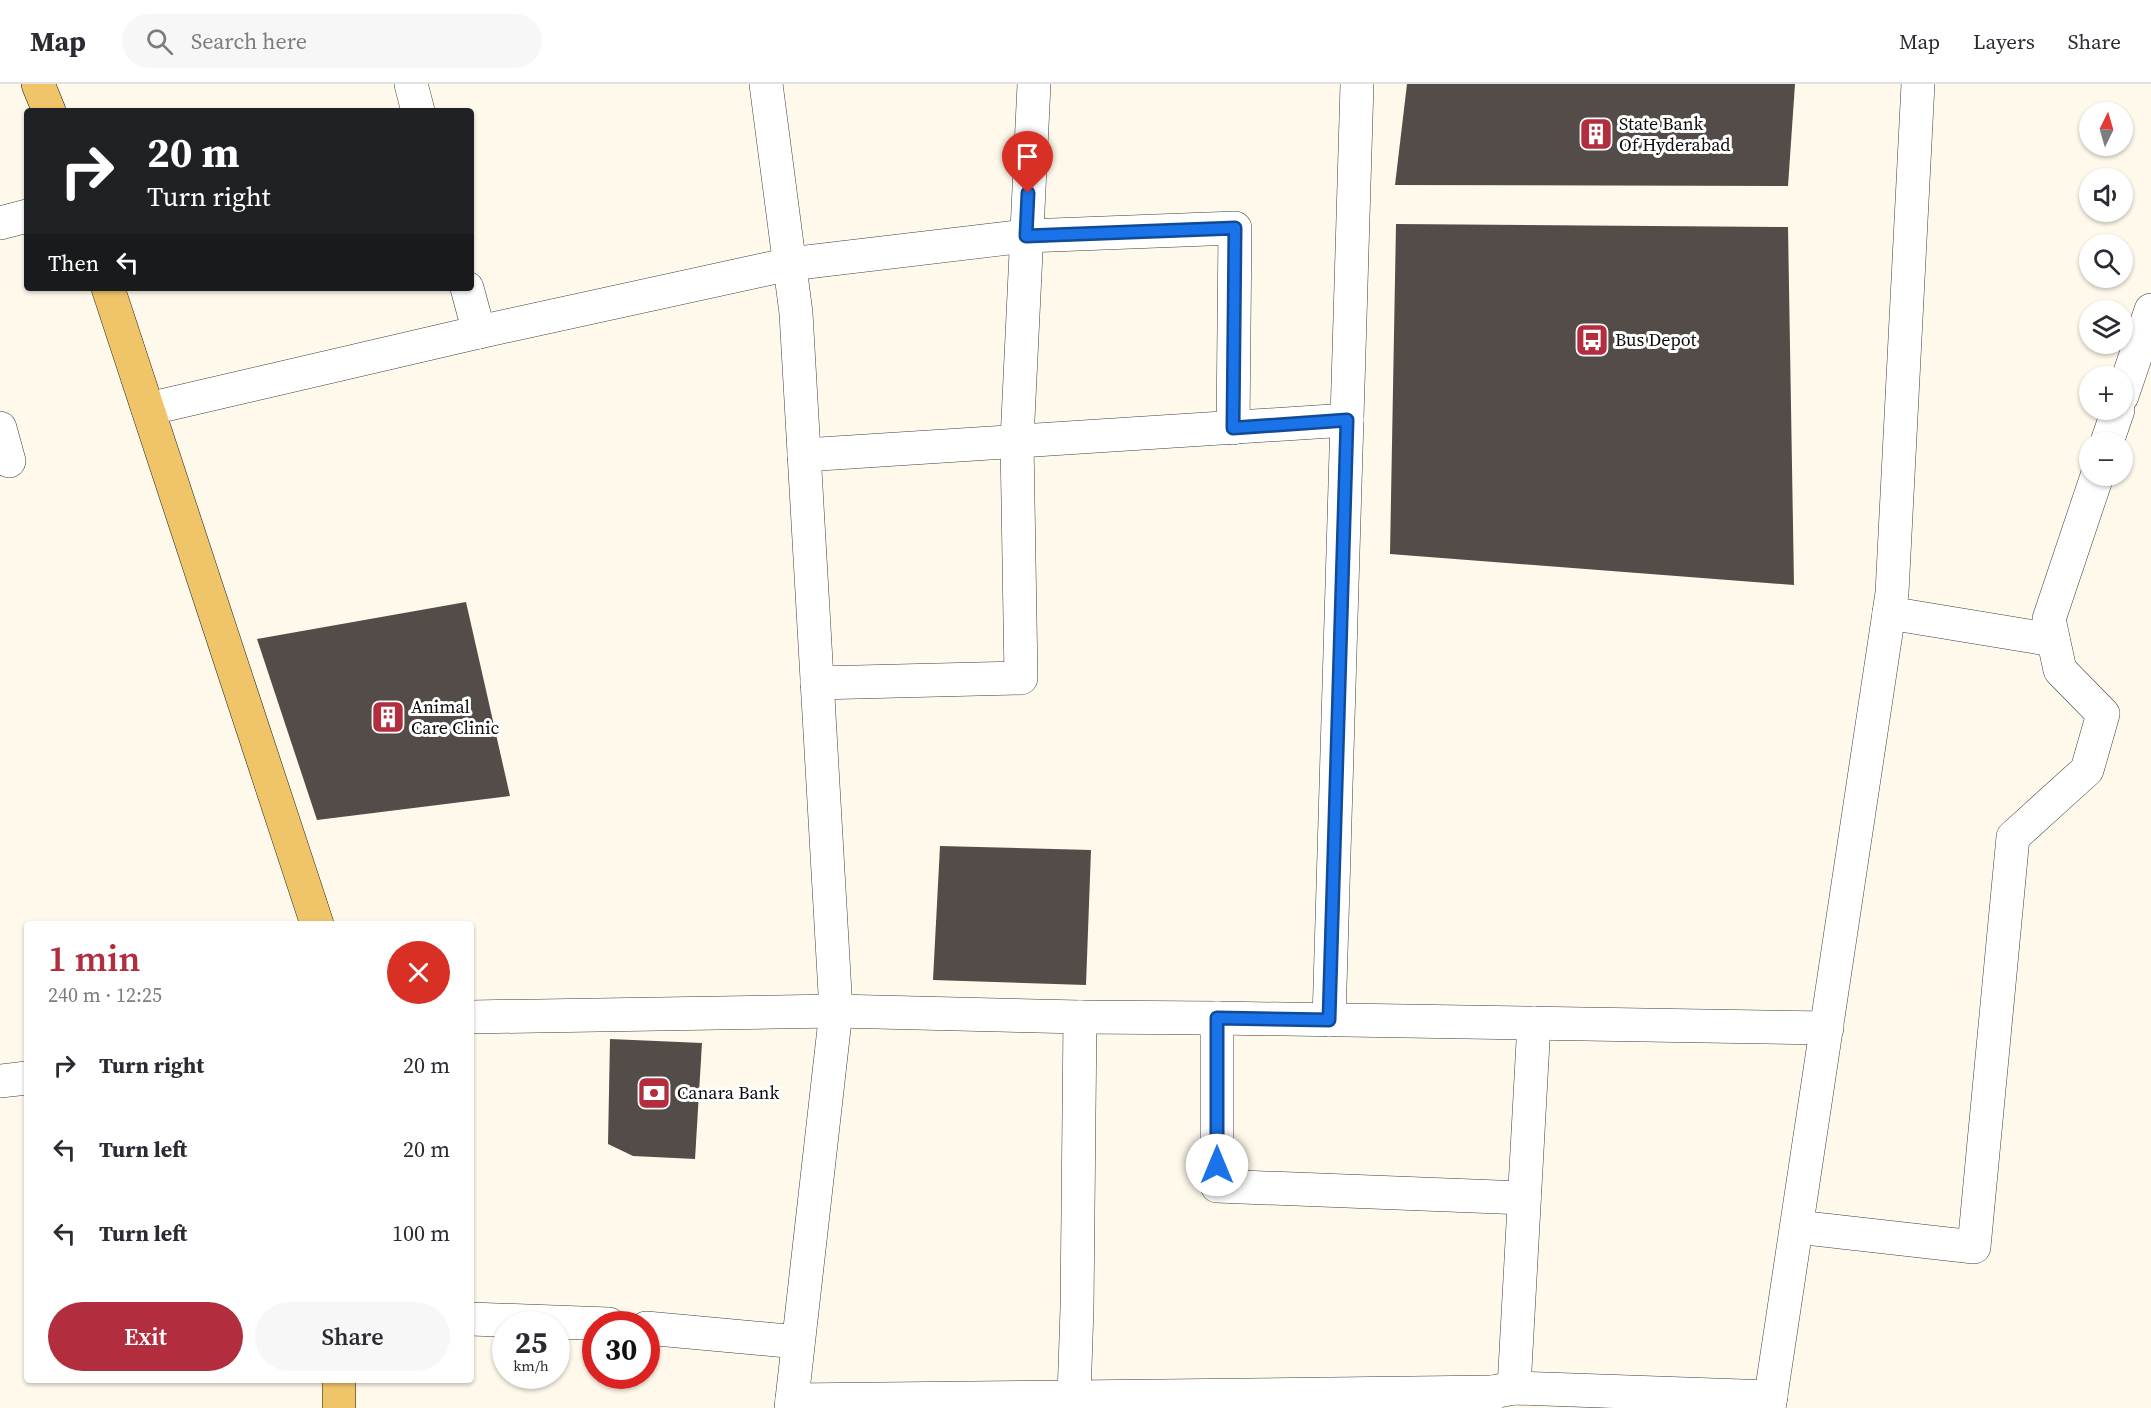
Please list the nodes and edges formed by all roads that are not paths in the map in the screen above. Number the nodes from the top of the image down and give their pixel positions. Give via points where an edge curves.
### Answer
1 (38, 84) edge
2 (411, 84) edge
3 (766, 84) edge
4 (1034, 84) edge
5 (1357, 84) edge
6 (1918, 84) edge
7 (48, 108) edge
8 (417, 108) edge
9 (24, 217) edge
10 (0, 223) edge
11 (1026, 236) junction
12 (790, 264) junction
13 (109, 291) edge
14 (468, 291) edge
15 (2151, 310) edge
16 (479, 332) junction
17 (2132, 366) edge
18 (147, 409) junction
19 (1347, 420) junction
20 (0, 428) edge
21 (1233, 428) junction
22 (1017, 441) junction
23 (804, 455) junction
24 (9, 461) dead end
25 (2094, 486) edge
26 (1889, 614) junction
27 (2053, 640) junction
28 (817, 683) junction
29 (316, 921) edge
30 (836, 1011) junction
31 (474, 1017) edge
32 (1080, 1017) junction
33 (1217, 1018) junction
34 (1329, 1020) junction
35 (1534, 1023) junction
36 (1827, 1028) junction
37 (24, 1078) edge
38 (0, 1081) edge
39 (1524, 1198) junction
40 (1797, 1227) junction
41 (474, 1319) edge
42 (582, 1323) edge
43 (660, 1329) edge
44 (798, 1342) junction
45 (339, 1383) edge
46 (1074, 1396) junction
47 (1499, 1396) edge
48 (1770, 1403) edge
49 (791, 1404) edge
50 (339, 1408) edge

1 - 7 main road
2 - 8 street
3 - 12 street
4 - 11 street
5 - 19 street
6 - 26 street
9 - 10 street
11 - 12 street
11 - 21 street via 1235,228
11 - 22 street
12 - 16 street
12 - 23 street
13 - 18 main road
14 - 16 street
15 - 17 street
16 - 18 street
18 - 29 main road
19 - 21 street
19 - 34 street
20 - 24 street
21 - 22 street
22 - 23 street
22 - 28 street via 1021,678
23 - 28 street
25 - 27 street via 2049,619
26 - 27 street
26 - 36 street
27 - 40 street via 2060,670 2103,714 2087,770 2013,837 1974,1247
28 - 30 street
30 - 31 street
30 - 32 street
30 - 44 street
32 - 33 street
32 - 46 street
33 - 34 street
33 - 39 street via 1217,1186
34 - 35 street
35 - 36 street
35 - 39 street
36 - 40 street
37 - 38 street
39 - 47 street
40 - 48 street
41 - 42 street
43 - 44 street
44 - 49 street
45 - 50 main road
46 - 47 street
46 - 49 street
47 - 48 street

